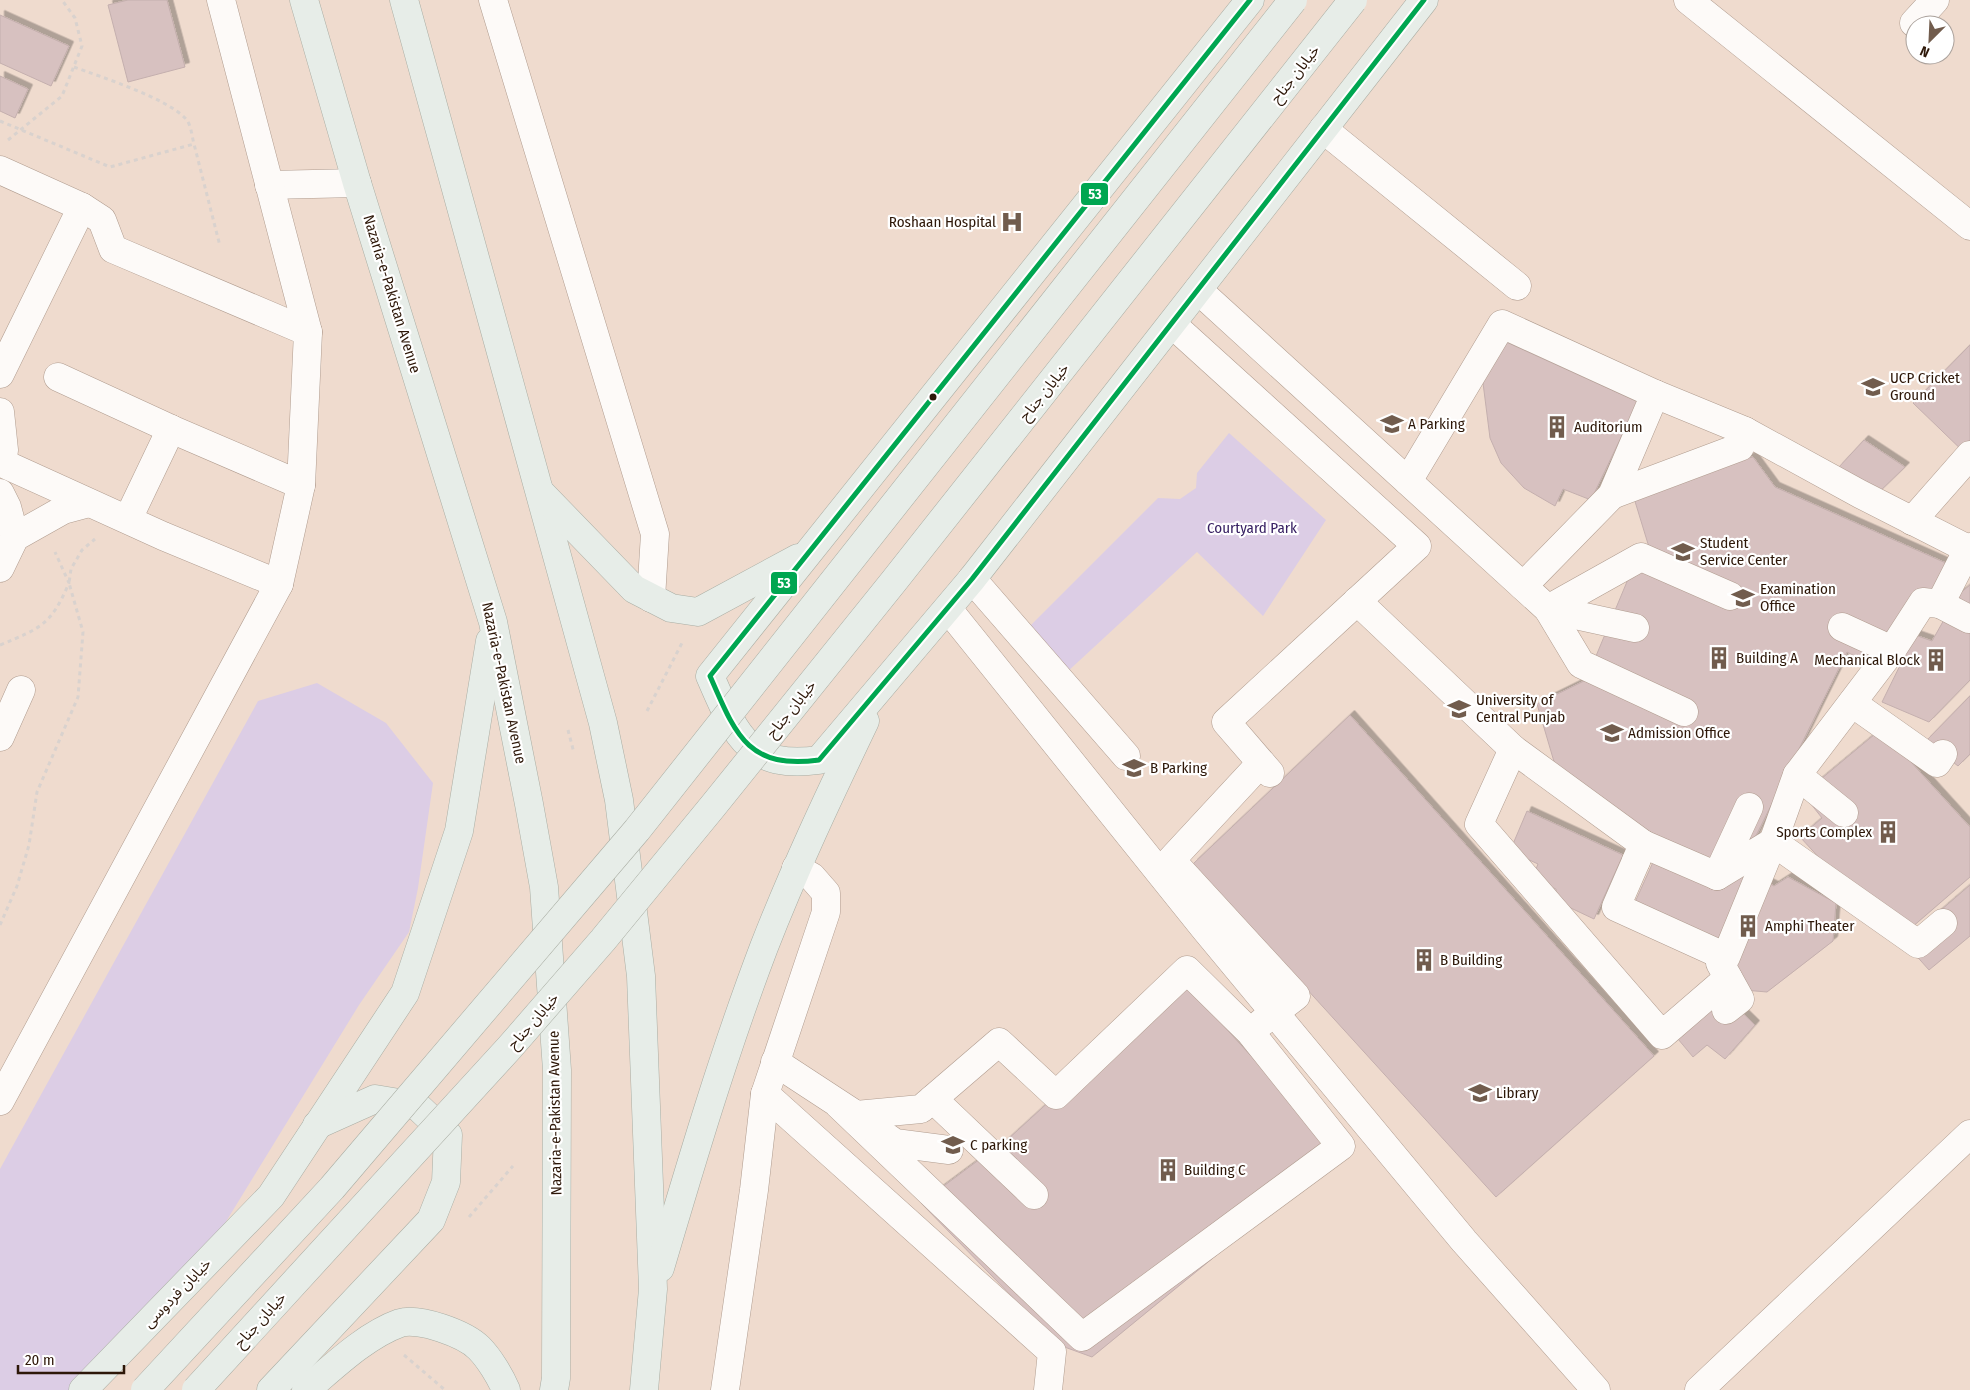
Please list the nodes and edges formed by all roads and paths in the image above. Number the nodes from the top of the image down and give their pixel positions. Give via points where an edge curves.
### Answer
1 (62, 0) edge
2 (221, 0) edge
3 (304, 0) edge
4 (404, 0) edge
5 (492, 0) edge
6 (1250, 0) edge
7 (1293, 0) edge
8 (1354, 0) edge
9 (1424, 0) edge
10 (1688, 0) edge
11 (1935, 0) edge
12 (1922, 15) edge
13 (74, 67) junction
14 (0, 120) edge
15 (20, 129) junction
16 (1323, 129) junction
17 (194, 144) junction
18 (1, 164) edge
19 (357, 183) junction
20 (269, 185) junction
21 (82, 207) junction
22 (1970, 226) edge
23 (220, 246) dead end
24 (1517, 286) dead end
25 (1198, 290) junction
26 (1172, 324) junction
27 (308, 332) junction
28 (0, 374) edge
29 (58, 377) dead end
30 (1655, 394) junction
31 (0, 412) edge
32 (171, 429) junction
33 (1745, 431) junction
34 (1970, 455) edge
35 (1, 462) edge
36 (1408, 481) junction
37 (301, 485) junction
38 (538, 490) junction
39 (0, 493) edge
40 (1612, 495) junction
41 (89, 503) junction
42 (128, 519) junction
43 (1912, 521) junction
44 (15, 537) junction
45 (97, 538) dead end
46 (1969, 548) edge
47 (808, 552) junction
48 (0, 568) edge
49 (972, 579) junction
50 (69, 583) junction
51 (279, 584) junction
52 (1523, 586) junction
53 (1730, 596) dead end
54 (651, 598) junction
55 (1357, 601) junction
56 (1940, 604) junction
57 (948, 609) junction
58 (1548, 609) junction
59 (698, 612) junction
60 (1969, 619) edge
61 (493, 622) junction
62 (1842, 627) dead end
63 (1635, 628) dead end
64 (0, 645) edge
65 (1892, 650) junction
66 (880, 688) junction
67 (12, 694) edge
68 (1852, 703) junction
69 (647, 711) dead end
70 (1684, 712) dead end
71 (0, 736) edge
72 (1513, 748) junction
73 (1943, 754) dead end
74 (1126, 756) dead end
75 (1797, 775) junction
76 (1749, 807) dead end
77 (1844, 813) dead end
78 (1773, 842) junction
79 (1634, 854) junction
80 (796, 868) junction
81 (1717, 876) junction
82 (1944, 923) dead end
83 (0, 925) edge
84 (1715, 952) junction
85 (1728, 978) junction
86 (1726, 1010) dead end
87 (1276, 1012) junction
88 (1250, 1032) junction
89 (776, 1062) junction
90 (765, 1094) junction
91 (933, 1098) junction
92 (0, 1100) edge
93 (847, 1109) junction
94 (317, 1125) junction
95 (1970, 1134) edge
96 (949, 1150) dead end
97 (1034, 1195) dead end
98 (653, 1289) junction
99 (402, 1353) dead end
100 (83, 1390) edge
101 (145, 1390) edge
102 (196, 1390) edge
103 (272, 1390) edge
104 (306, 1390) edge
105 (445, 1390) edge
106 (506, 1390) edge
107 (554, 1390) edge
108 (644, 1390) edge
109 (725, 1390) edge
110 (1048, 1390) edge
111 (1596, 1390) edge
112 (1700, 1390) edge

1 - 13 path via 75,18 82,46
2 - 20 street
3 - 19 main road, Nazaria-e-Pakistan Avenue
4 - 38 main road
5 - 54 street via 656,534
6 - 47 main road
7 - 101 main road, bridge via 637,830 332,1188
8 - 102 main road, خیابان جناح, bridge via 604,940
9 - 16 main road
10 - 22 street
11 - 12 street
13 - 15 path via 62,96
13 - 17 path via 122,84 176,110 188,120
14 - 15 path
15 - 17 path via 110,167
15 - 18 path
16 - 24 street
16 - 25 main road
17 - 23 path
18 - 21 street
19 - 20 street
19 - 61 main road, Nazaria-e-Pakistan Avenue
20 - 27 street
21 - 27 street via 102,220 113,249
21 - 28 street
25 - 26 main road
25 - 36 street
26 - 49 main road
26 - 55 street via 1417,546
27 - 37 street
29 - 32 street
30 - 33 street
30 - 36 street via 1502,324
30 - 40 street
31 - 35 street via 4,450
32 - 37 street
32 - 42 street
33 - 40 street via 1740,447
33 - 43 street
34 - 43 street
35 - 41 street
36 - 52 street
37 - 51 street
38 - 54 main road via 634,590
38 - 98 main road via 603,722 619,800 641,976
39 - 44 street
40 - 52 street
41 - 42 street
41 - 44 street via 63,510
42 - 51 street
43 - 46 street
44 - 48 street
44 - 50 path via 37,536 46,541 61,562
45 - 50 path via 82,550 71,569
46 - 56 street
47 - 59 main road
47 - 66 main road via 710,676 733,728 749,746 770,758 794,763 819,760
49 - 57 main road
49 - 74 street
50 - 64 path via 48,622
50 - 83 path via 82,632 78,697 36,792 29,845 17,886
51 - 92 street
52 - 58 street
53 - 58 street via 1642,557
54 - 59 main road via 671,608
55 - 72 street
55 - 87 street via 1226,722 1266,768 1171,860 1296,996
56 - 60 street
56 - 65 street via 1923,602
57 - 66 main road
57 - 87 street via 1205,929
58 - 63 street
58 - 70 street via 1581,664
59 - 69 path
61 - 94 main road, خیابان فردوسی via 459,831 405,993
61 - 107 main road, Nazaria-e-Pakistan Avenue via 544,887 557,1070
62 - 65 street
65 - 68 street
66 - 80 main road
67 - 71 street
68 - 73 street via 1937,763
68 - 75 street
72 - 79 street
72 - 85 street via 1479,824 1662,1034
75 - 77 street
75 - 78 street
76 - 81 street
78 - 81 street
78 - 82 street via 1918,944
78 - 84 street via 1726,957
79 - 81 street
79 - 84 street via 1616,907
80 - 89 street via 812,877 826,893 826,912
80 - 98 main road via 709,1104
84 - 85 street
85 - 86 street via 1740,999
87 - 88 street
87 - 111 street via 1464,1241
88 - 91 street via 1187,970 1056,1095 999,1042
88 - 93 street via 1341,1146 1082,1337
89 - 90 street
89 - 93 street
90 - 109 street
90 - 110 street via 1052,1352
91 - 93 street via 921,1109
91 - 97 street
93 - 96 street via 895,1143
94 - 100 main road, خیابان فردوسی via 271,1196
94 - 103 main road via 375,1099 417,1106 448,1135 446,1182 430,1220
95 - 112 street
98 - 108 main road
99 - 105 path
104 - 106 main road via 356,1347 401,1322 427,1324 455,1333 478,1348

